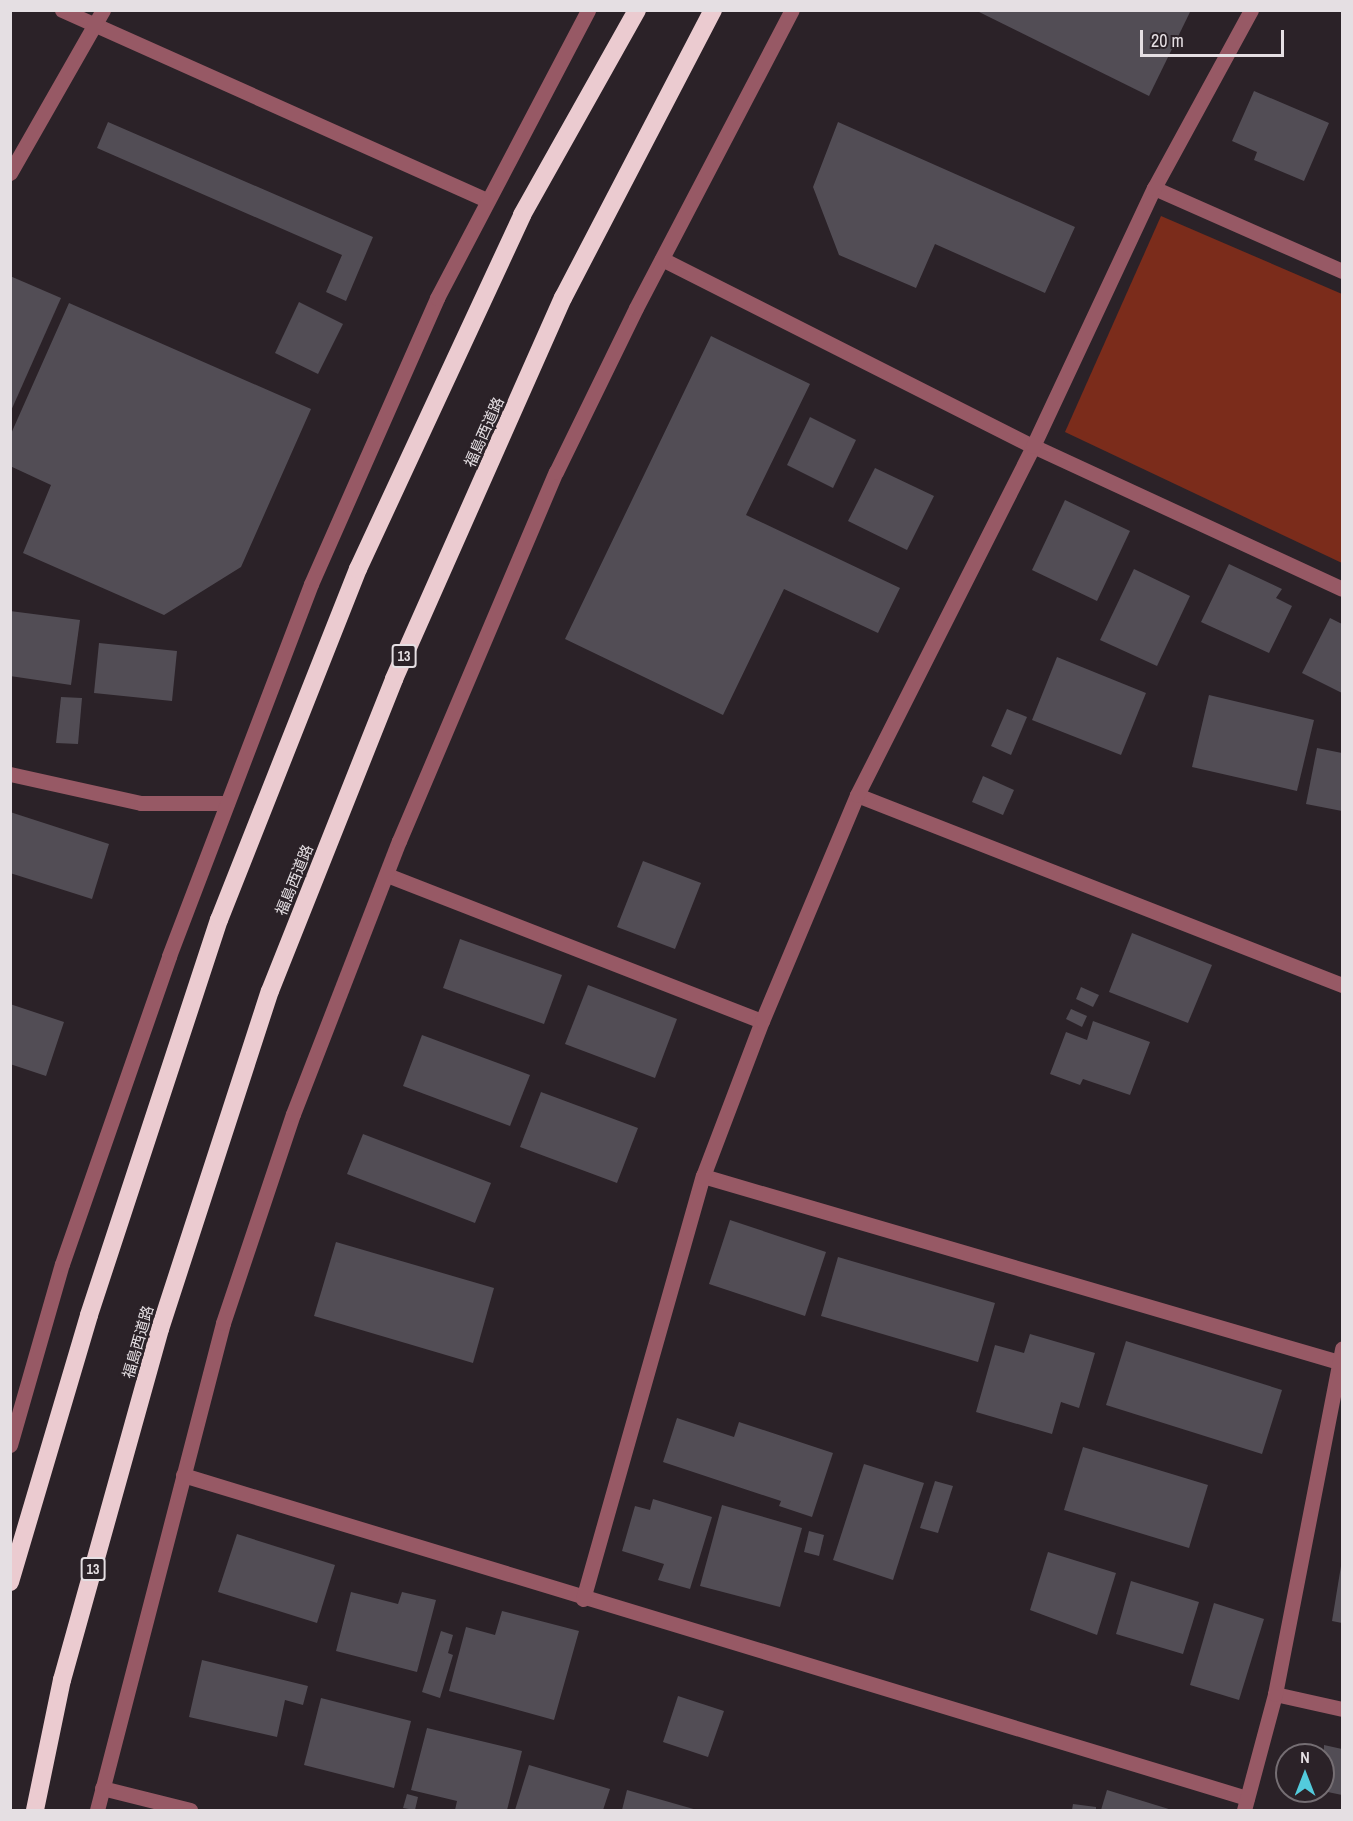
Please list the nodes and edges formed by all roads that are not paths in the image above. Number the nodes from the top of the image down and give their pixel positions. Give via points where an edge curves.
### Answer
1 (62, 10) edge
2 (103, 10) edge
3 (588, 10) edge
4 (637, 10) edge
5 (713, 10) edge
6 (792, 10) edge
7 (1251, 10) edge
8 (95, 25) junction
9 (10, 173) edge
10 (1154, 188) junction
11 (488, 200) junction
12 (662, 259) junction
13 (1342, 271) edge
14 (1033, 446) junction
15 (1342, 589) edge
16 (10, 774) edge
17 (857, 795) junction
18 (227, 803) junction
19 (387, 875) junction
20 (1342, 985) edge
21 (762, 1021) junction
22 (703, 1176) junction
23 (1341, 1358) edge
24 (10, 1445) edge
25 (183, 1475) junction
26 (10, 1582) edge
27 (583, 1599) junction
28 (1275, 1694) junction
29 (1342, 1709) edge
30 (102, 1788) junction
31 (1245, 1804) edge
32 (34, 1810) edge
33 (96, 1810) edge
34 (190, 1810) edge

1 - 8 street
2 - 8 street
3 - 11 street
4 - 26 highway via 522,215 358,569 219,920 88,1315
5 - 32 highway, 福島西道路 / 13 via 563,298 394,679 270,991 160,1329 62,1680
6 - 12 street
7 - 10 street
8 - 9 street
8 - 11 street
10 - 13 street
10 - 14 street
11 - 18 street via 437,298 311,584
12 - 14 street
12 - 19 street via 556,472
14 - 15 street
14 - 17 street
16 - 18 street via 141,803
17 - 20 street
17 - 21 street
18 - 24 street via 169,956 62,1264
19 - 21 street
19 - 25 street via 289,1125 223,1323
21 - 22 street
22 - 23 street
22 - 27 street
23 - 28 street
25 - 27 street
25 - 30 street
27 - 31 street
28 - 29 street
28 - 31 street
30 - 33 street
30 - 34 street

